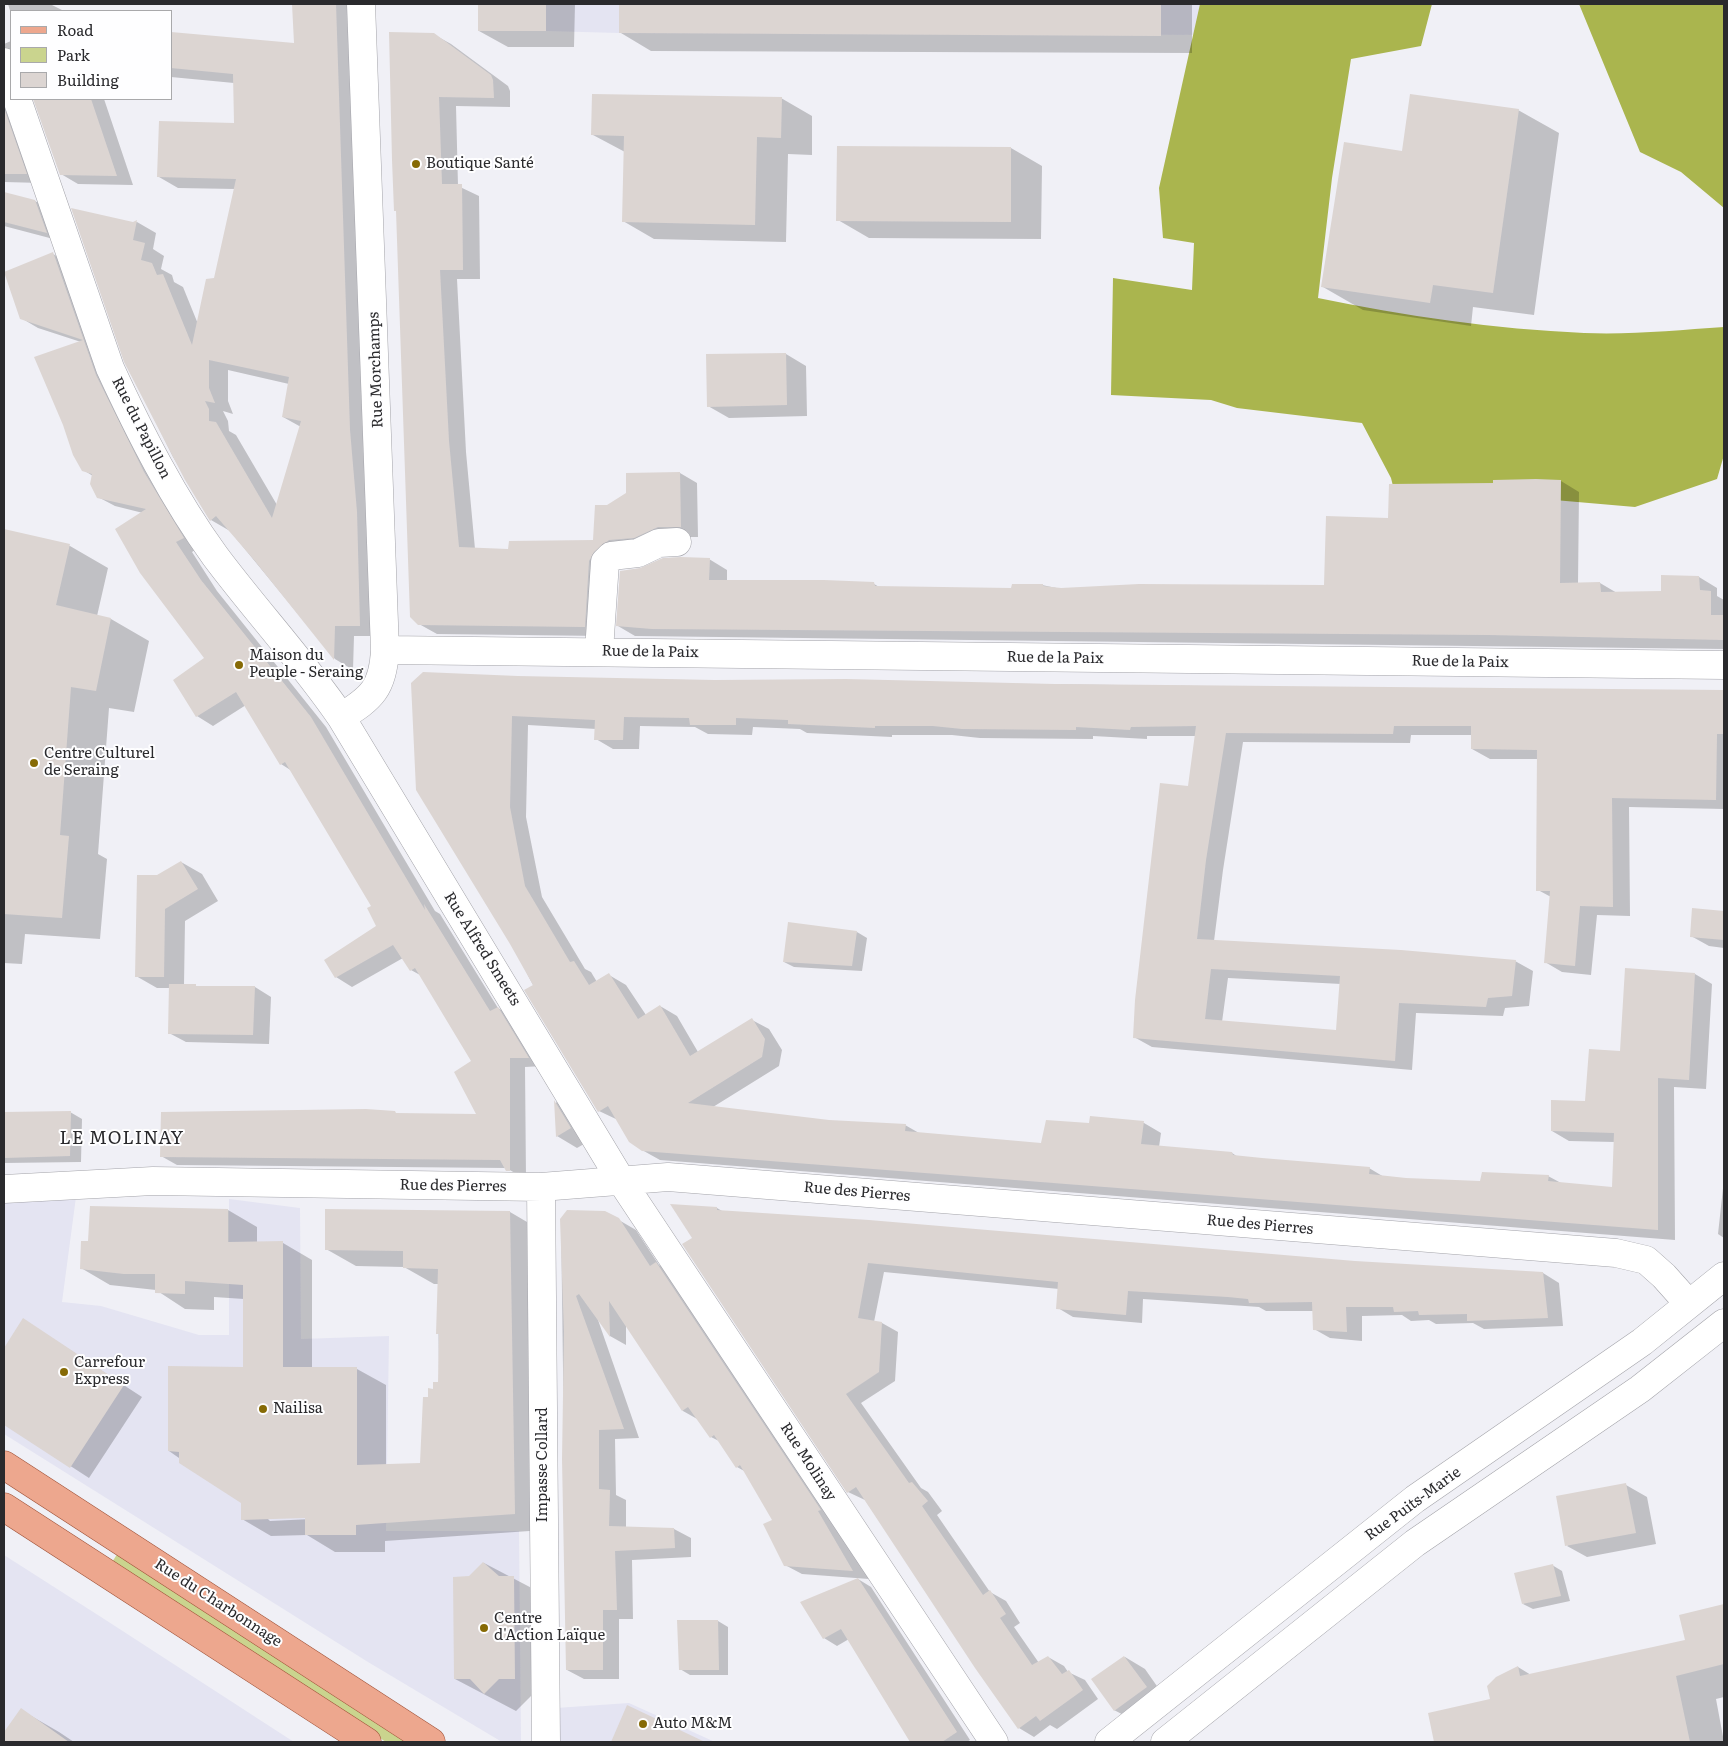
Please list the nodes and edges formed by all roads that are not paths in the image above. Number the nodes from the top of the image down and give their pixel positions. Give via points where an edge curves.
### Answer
1 (361, 4) edge
2 (4, 62) edge
3 (10, 80) edge
4 (17, 100) edge
5 (676, 542) dead end
6 (385, 650) junction
7 (599, 651) junction
8 (1724, 665) edge
9 (341, 717) junction
10 (622, 1182) junction
11 (541, 1187) junction
12 (4, 1189) edge
13 (1724, 1276) edge
14 (1689, 1304) junction
15 (1724, 1323) edge
16 (4, 1465) edge
17 (4, 1507) edge
18 (367, 1742) edge
19 (431, 1742) edge
20 (546, 1742) edge
21 (994, 1742) edge
22 (1109, 1742) edge
23 (1166, 1742) edge

1 - 6 street, Rue Morchamps
2 - 3 street
4 - 9 street, Rue du Papillon via 94,324 128,407 171,487 210,548 318,683
5 - 7 street via 658,543 638,553 611,556 605,562
6 - 7 street, Rue de la Paix
6 - 9 street, Rue Morchamps via 384,672 376,688 365,702
7 - 8 street, Rue de la Paix
9 - 10 street, Rue Alfred Smeets
10 - 11 street, Rue des Pierres
10 - 14 street, Rue des Pierres via 668,1178 1616,1253 1646,1260
10 - 21 street, Rue Molinay
11 - 12 street, Rue des Pierres via 154,1182
11 - 20 street, Impasse Collard
13 - 14 street, Rue Puits-Marie
14 - 22 street, Rue Puits-Marie via 1618,1360 1415,1499
15 - 23 street via 1640,1388 1415,1543
16 - 19 main road, Rue du Charbonnage
17 - 18 main road

